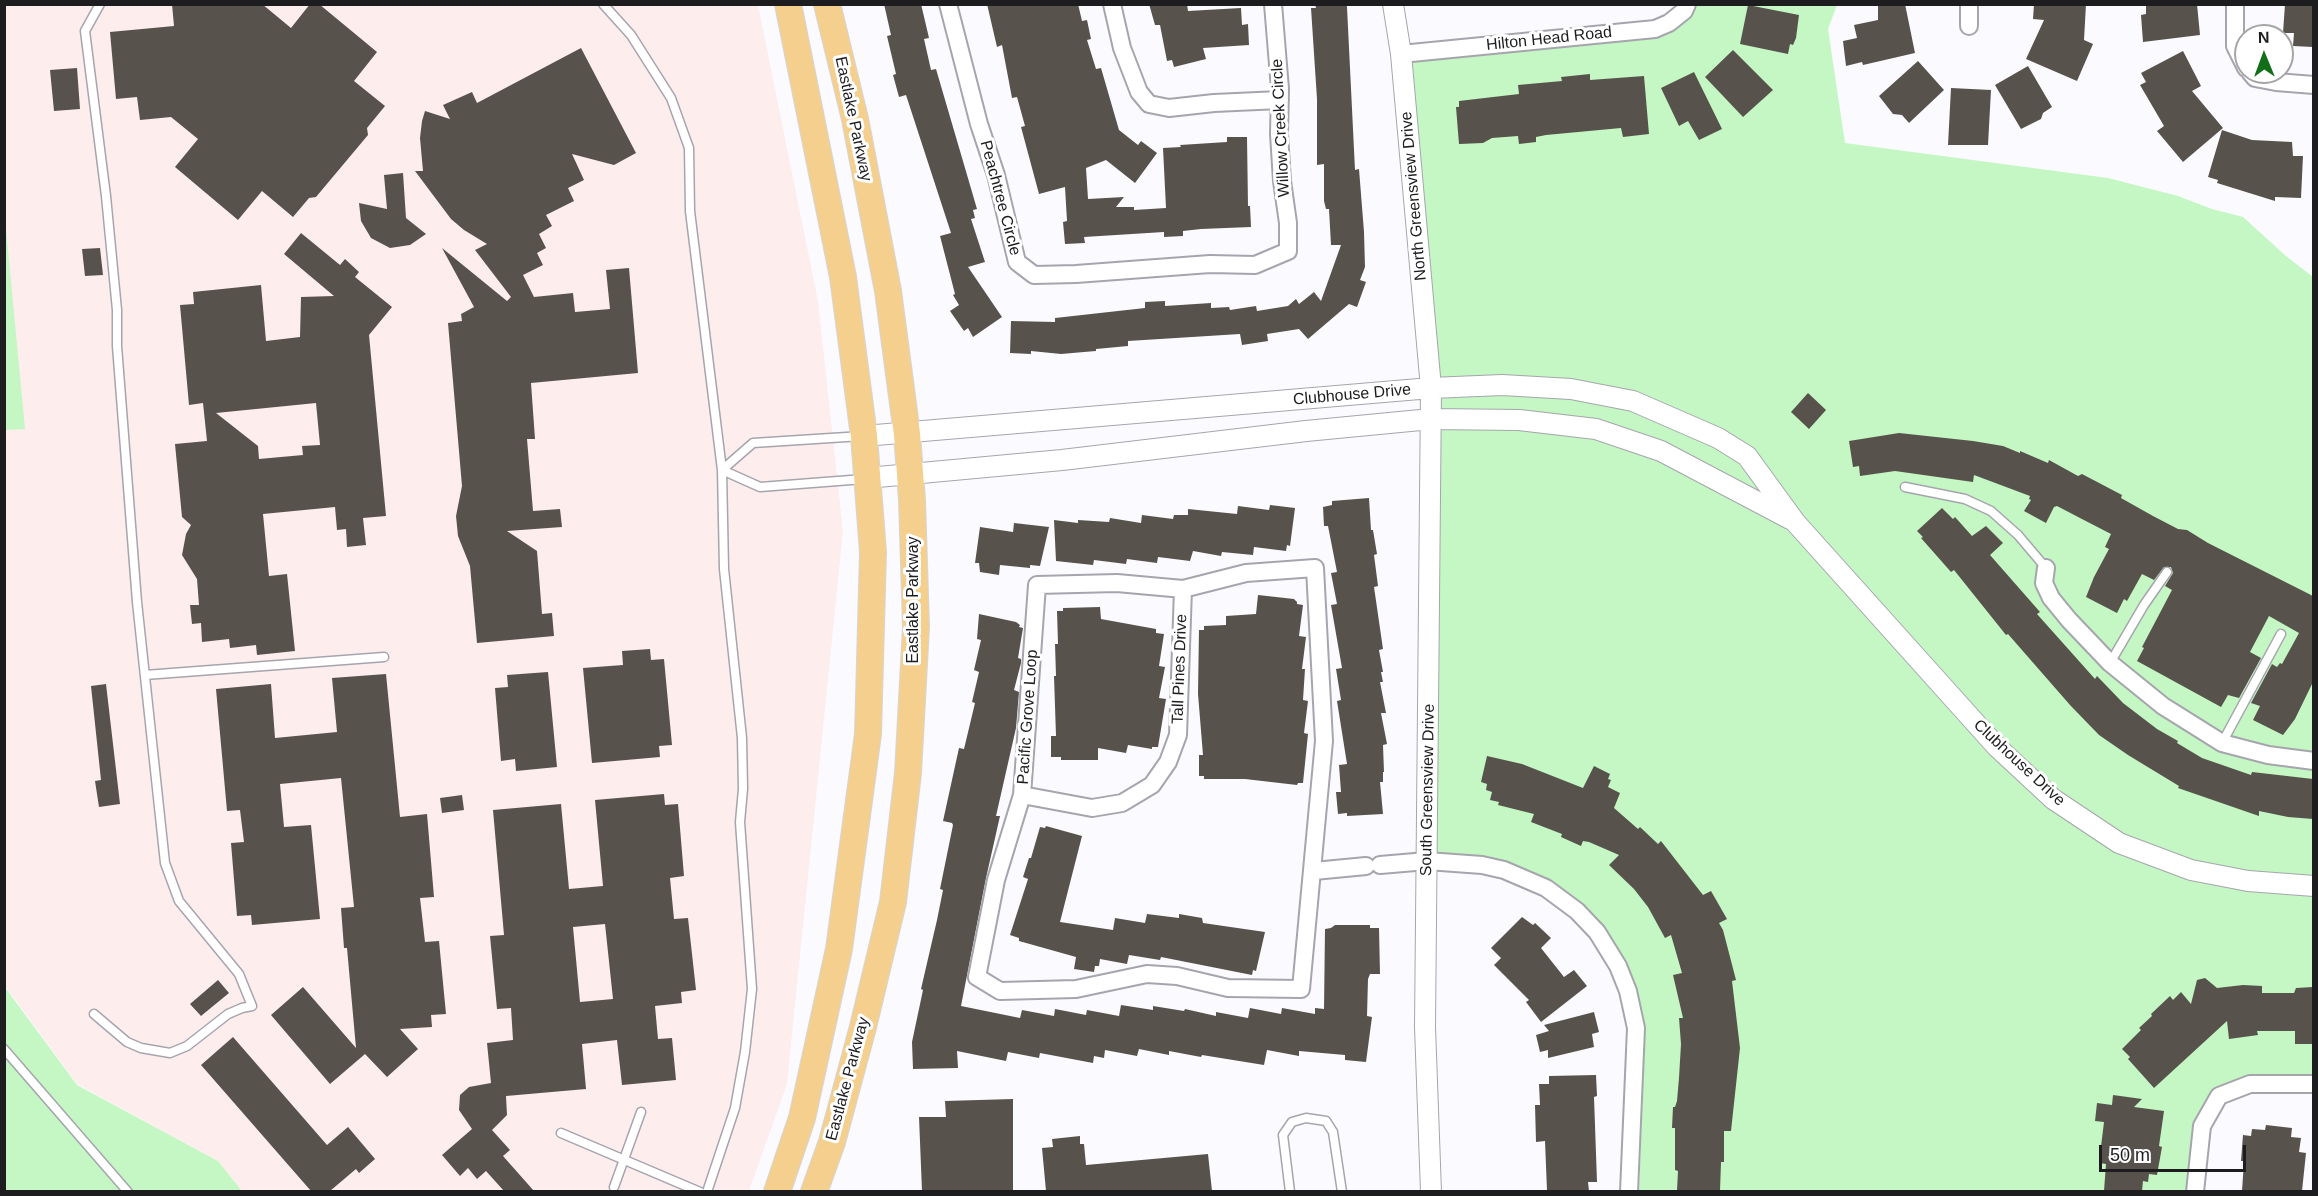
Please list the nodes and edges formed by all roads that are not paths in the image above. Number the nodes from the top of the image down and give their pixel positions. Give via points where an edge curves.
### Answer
1 (100, 4) edge
2 (603, 4) edge
3 (788, 4) edge
4 (827, 4) edge
5 (948, 4) edge
6 (1112, 4) edge
7 (1273, 4) edge
8 (1393, 4) edge
9 (1687, 4) edge
10 (1969, 4) edge
11 (2235, 4) edge
12 (2235, 24) edge
13 (1969, 26) dead end
14 (1401, 54) junction
15 (2294, 83) edge
16 (2313, 85) edge
17 (1280, 100) junction
18 (1287, 251) joint
19 (1431, 388) junction
20 (1431, 419) junction
21 (907, 434) junction
22 (864, 436) junction
23 (722, 470) junction
24 (910, 475) junction
25 (867, 478) junction
26 (1905, 488) dead end
27 (1795, 522) junction
28 (2046, 568) joint
29 (2167, 572) dead end
30 (1183, 589) junction
31 (2281, 634) dead end
32 (384, 657) dead end
33 (2110, 663) junction
34 (145, 675) junction
35 (2222, 743) junction
36 (2313, 761) edge
37 (1022, 795) junction
38 (1427, 861) junction
39 (1314, 871) junction
40 (2313, 886) edge
41 (94, 1014) dead end
42 (4, 1049) edge
43 (2313, 1084) edge
44 (641, 1112) dead end
45 (561, 1133) dead end
46 (625, 1158) junction
47 (614, 1187) dead end
48 (128, 1191) edge
49 (700, 1191) edge
50 (707, 1191) edge
51 (777, 1191) edge
52 (814, 1191) edge
53 (1290, 1191) edge
54 (1342, 1191) edge
55 (1431, 1191) edge
56 (1629, 1191) edge
57 (2195, 1191) edge

1 - 34 lane via 85,32 112,264
2 - 23 lane via 631,35 671,98 689,148 690,211
3 - 22 main road via 843,277
4 - 21 main road, Eastlake Parkway via 855,119 888,291
5 - 18 street, Peachtree Circle via 1017,262 1035,275 1076,274 1210,264 1256,265
6 - 17 street via 1122,48 1139,92 1149,104 1169,108
7 - 17 street, Willow Creek Circle
8 - 14 street, North Greensview Drive
9 - 14 street, Hilton Head Road via 1670,23 1655,28
10 - 13 street
11 - 12 street
14 - 19 street, North Greensview Drive
15 - 16 street
17 - 18 street, Willow Creek Circle
19 - 20 street, South Greensview Drive
19 - 21 street, Clubhouse Drive
19 - 27 street, Clubhouse Drive via 1559,388 1633,400 1718,438 1747,456
20 - 24 street, Clubhouse Drive
20 - 27 street, Clubhouse Drive via 1519,420 1596,429 1661,451
20 - 38 street, South Greensview Drive
21 - 22 street, Clubhouse Drive
21 - 24 main road, Eastlake Parkway
22 - 23 lane via 753,443
22 - 25 main road
23 - 25 lane via 760,487
23 - 50 lane via 724,569 742,738 740,822 752,989 735,1108
24 - 25 street, Clubhouse Drive
24 - 52 main road, Eastlake Parkway via 916,627 908,773 893,902 832,1142
25 - 51 main road via 873,552 868,734 856,833 839,948 802,1118
26 - 28 lane via 1965,499 1991,511
27 - 40 street, Clubhouse Drive via 1996,747 2053,799 2119,843 2191,870 2248,881
28 - 33 street via 2044,583 2051,598
29 - 33 lane
30 - 37 street, Tall Pines Drive via 1178,735 1168,762 1152,785 1122,803 1092,808
30 - 37 street, Pacific Grove Loop via 1118,583 1037,585
30 - 39 street, Pacific Grove Loop via 1246,573 1315,568 1324,741
31 - 35 lane
32 - 34 lane
33 - 35 street via 2163,706
34 - 41 lane via 165,863 179,901 239,974 252,1006 228,1014 187,1046 170,1053 127,1042
35 - 36 street
37 - 39 street, Pacific Grove Loop via 996,880 977,977 1000,991 1076,989 1148,974 1177,976 1228,988 1302,989
38 - 39 street
38 - 55 street, South Greensview Drive via 1425,1027
38 - 56 street via 1482,865 1546,888 1577,911 1611,952 1628,991 1636,1028
42 - 48 lane
43 - 57 street via 2250,1084 2218,1096 2202,1126
44 - 46 lane
45 - 46 lane
46 - 47 lane
46 - 49 lane
53 - 54 lane via 1283,1135 1292,1122 1306,1118 1326,1121 1333,1132

